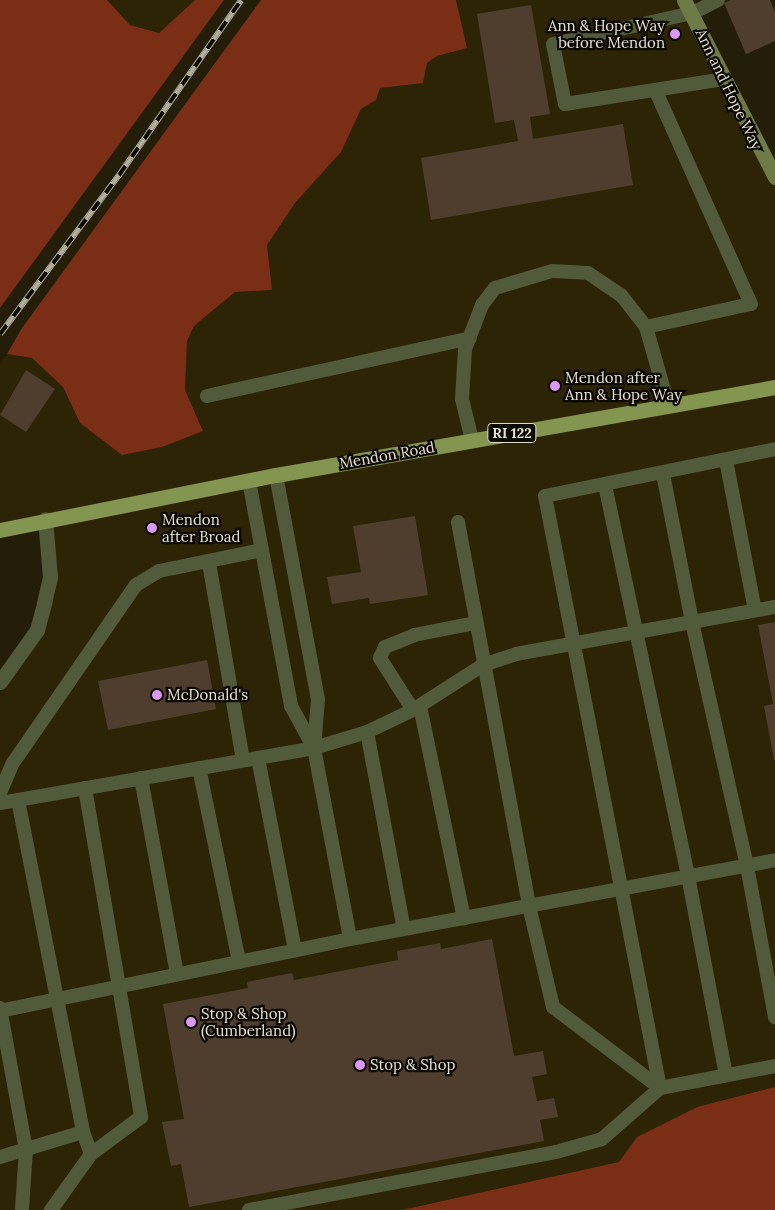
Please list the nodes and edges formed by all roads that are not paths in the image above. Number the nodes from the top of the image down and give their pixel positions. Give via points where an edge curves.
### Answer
1 (718, 0) edge
2 (688, 6) edge
3 (725, 79) junction
4 (656, 92) junction
5 (770, 156) edge
6 (775, 177) edge
7 (646, 327) junction
8 (470, 338) junction
9 (775, 387) edge
10 (207, 396) dead end
11 (668, 404) junction
12 (472, 440) junction
13 (775, 449) edge
14 (726, 460) junction
15 (663, 474) junction
16 (276, 475) junction
17 (249, 480) junction
18 (605, 485) junction
19 (45, 519) junction
20 (458, 522) dead end
21 (0, 530) edge
22 (262, 550) junction
23 (209, 563) junction
24 (775, 607) edge
25 (755, 610) junction
26 (692, 622) junction
27 (476, 623) junction
28 (635, 632) junction
29 (576, 643) junction
30 (483, 665) junction
31 (0, 682) edge
32 (416, 708) junction
33 (367, 732) junction
34 (314, 748) junction
35 (258, 758) junction
36 (243, 760) junction
37 (199, 768) junction
38 (141, 778) junction
39 (85, 788) junction
40 (0, 793) edge
41 (18, 800) junction
42 (0, 803) edge
43 (775, 860) edge
44 (747, 866) junction
45 (688, 876) junction
46 (620, 889) junction
47 (529, 906) junction
48 (464, 918) junction
49 (404, 929) junction
50 (350, 939) junction
51 (295, 950) junction
52 (239, 962) junction
53 (177, 974) junction
54 (119, 986) junction
55 (57, 999) junction
56 (0, 1009) edge
57 (775, 1017) edge
58 (775, 1066) edge
59 (726, 1075) junction
60 (660, 1088) junction
61 (83, 1132) junction
62 (26, 1149) junction
63 (90, 1154) junction
64 (0, 1157) edge
65 (22, 1210) edge
66 (51, 1210) edge
67 (249, 1210) edge

1 - 2 lane
2 - 3 main road, Ann and Hope Way
2 - 4 lane via 554,44 565,104
3 - 4 lane
3 - 5 main road, Ann and Hope Way
4 - 7 lane via 751,304
5 - 6 main road, Ann and Hope Way
7 - 8 lane via 621,295 588,273 552,271 495,288 482,304
7 - 11 lane
8 - 10 lane
8 - 12 lane via 465,349 462,399
9 - 11 main road, Mendon Road / RI 122
11 - 12 main road, Mendon Road / RI 122
12 - 16 main road, Mendon Road / RI 122
13 - 14 lane
14 - 15 lane
14 - 25 lane
15 - 18 lane
15 - 26 lane
16 - 17 main road, Mendon Road / RI 122
16 - 34 lane via 318,699
17 - 19 main road, Mendon Road / RI 122
17 - 22 lane
18 - 28 lane
18 - 29 lane via 545,496
19 - 21 main road, Mendon Road / RI 122
19 - 31 street via 50,577 44,603 36,630
20 - 27 lane
22 - 23 lane
22 - 34 lane via 291,706
23 - 36 lane
23 - 40 lane via 158,571 136,586 13,763
24 - 25 lane
25 - 26 lane
26 - 28 lane
26 - 44 lane
27 - 30 lane
27 - 32 lane via 397,640 385,647 380,658
28 - 29 lane
28 - 45 lane
29 - 30 lane via 516,654
29 - 46 lane
30 - 32 lane
30 - 47 lane
32 - 33 lane
32 - 48 lane
33 - 34 lane
33 - 49 lane
34 - 35 lane
34 - 50 lane
35 - 36 lane
35 - 51 lane
36 - 37 lane
37 - 38 lane
37 - 52 lane
38 - 39 lane
38 - 53 lane
39 - 41 lane
39 - 54 lane
41 - 42 lane
41 - 55 lane
43 - 44 lane
44 - 45 lane
44 - 57 lane
45 - 46 lane
45 - 59 lane
46 - 47 lane
46 - 60 lane
47 - 48 lane
47 - 60 lane via 552,1007
48 - 49 lane
49 - 50 lane
50 - 51 lane
51 - 52 lane
52 - 53 lane
53 - 54 lane
54 - 55 lane
54 - 63 lane via 141,1117
55 - 56 lane
55 - 61 lane
56 - 62 lane
58 - 59 lane
59 - 60 lane
60 - 67 lane via 602,1139 556,1152
61 - 62 lane
61 - 63 lane
62 - 64 lane
62 - 65 lane
63 - 66 lane

